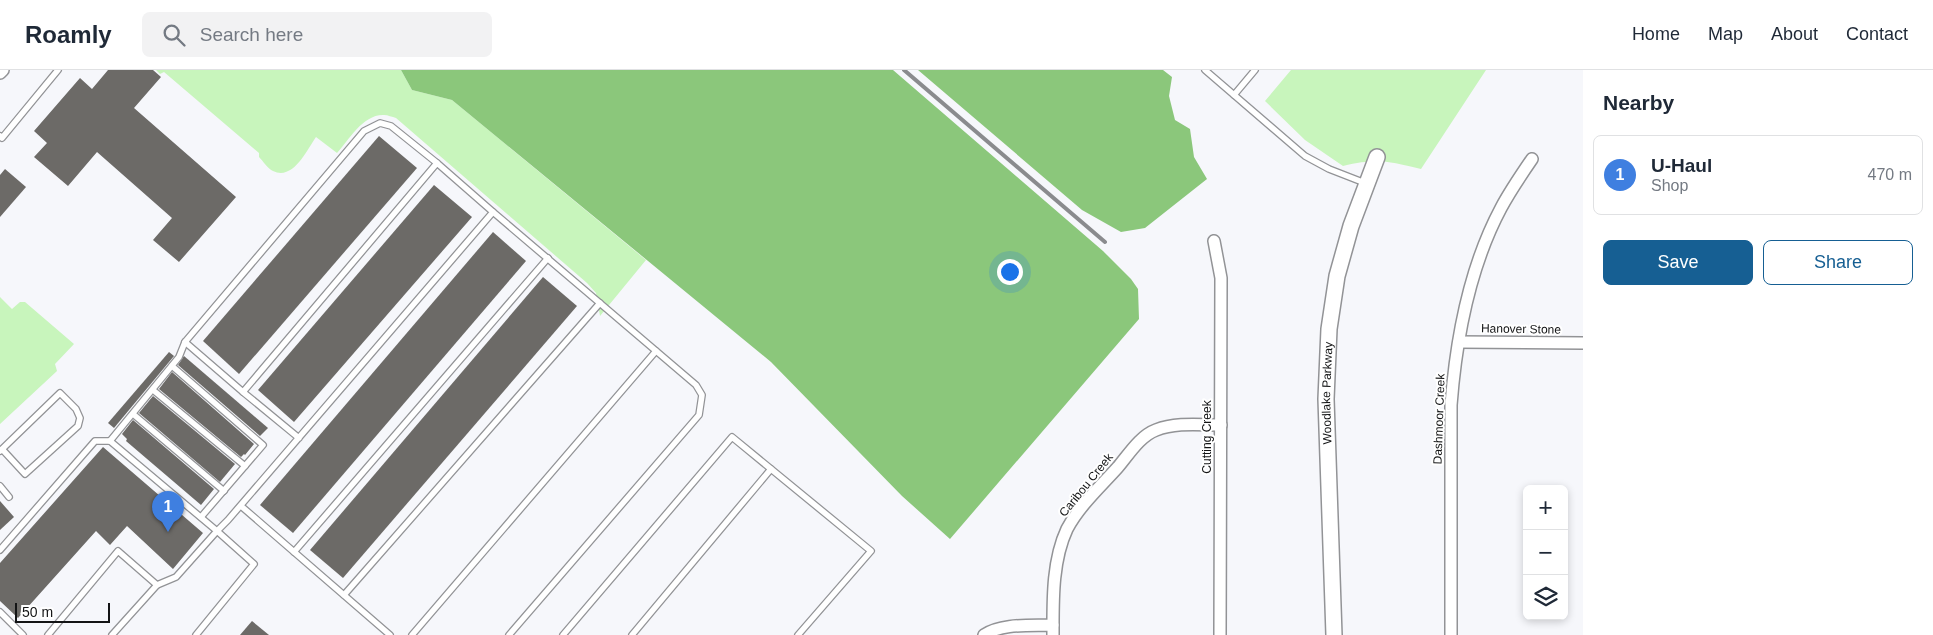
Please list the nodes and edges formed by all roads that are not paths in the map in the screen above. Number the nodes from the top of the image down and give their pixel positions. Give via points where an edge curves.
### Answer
1 (3, 70) edge
2 (58, 70) edge
3 (1205, 70) edge
4 (1255, 70) edge
5 (0, 73) edge
6 (1234, 95) junction
7 (0, 138) edge
8 (1377, 157) dead end
9 (1532, 159) dead end
10 (437, 163) junction
11 (1366, 184) junction
12 (493, 212) junction
13 (1214, 241) dead end
14 (548, 258) junction
15 (600, 302) junction
16 (186, 342) junction
17 (1459, 342) junction
18 (1583, 344) edge
19 (656, 351) junction
20 (172, 366) junction
21 (152, 390) junction
22 (243, 392) junction
23 (133, 414) junction
24 (1220, 424) junction
25 (299, 438) junction
26 (110, 441) junction
27 (1, 450) edge
28 (245, 466) junction
29 (771, 469) junction
30 (0, 486) edge
31 (224, 491) junction
32 (10, 496) dead end
33 (241, 506) junction
34 (201, 517) junction
35 (218, 531) junction
36 (0, 550) edge
37 (294, 552) junction
38 (157, 585) junction
39 (344, 595) junction
40 (0, 612) edge
41 (1052, 630) edge
42 (23, 635) edge
43 (48, 635) edge
44 (112, 635) edge
45 (196, 635) edge
46 (390, 635) edge
47 (412, 635) edge
48 (509, 635) edge
49 (563, 635) edge
50 (632, 635) edge
51 (798, 635) edge
52 (984, 635) edge
53 (1220, 635) edge
54 (1334, 635) edge
55 (1451, 635) edge

1 - 5 street
2 - 7 lane
3 - 6 lane
4 - 6 lane
6 - 11 lane via 1304,156
8 - 11 street, Woodlake Parkway
9 - 17 street, Dashmoor Creek via 1500,209 1486,242 1475,271
10 - 12 lane
10 - 16 lane via 392,126 380,123 364,131
10 - 22 lane
11 - 54 street, Woodlake Parkway via 1338,276 1330,330 1326,399
12 - 14 lane
12 - 25 lane
13 - 24 street, Cutting Creek via 1221,278
14 - 15 lane
14 - 37 lane
15 - 19 lane
15 - 39 lane
16 - 20 lane
16 - 22 lane
17 - 18 street, Hanover Stone
17 - 55 street, Dashmoor Creek via 1451,405
19 - 47 lane
19 - 48 lane via 702,394 699,414
20 - 21 lane
20 - 28 lane via 263,445
21 - 23 lane
21 - 28 lane
22 - 25 lane
23 - 26 lane
23 - 31 lane
24 - 41 street, Caribou Creek via 1171,425 1154,430 1142,439 1080,510 1067,529 1059,553
24 - 53 street, Cutting Creek
25 - 33 lane
26 - 34 lane
26 - 36 lane via 95,441
27 - 27 lane via 25,474 78,426 80,418 60,393
28 - 31 lane
29 - 49 lane via 732,437
29 - 50 lane
29 - 51 lane via 871,551
30 - 32 lane
31 - 34 lane
33 - 35 lane
33 - 37 lane
34 - 35 lane
35 - 38 lane via 176,577
35 - 45 lane via 254,564
37 - 39 lane
38 - 43 lane via 118,551
38 - 44 lane
39 - 46 lane
40 - 42 lane
41 - 52 street via 1013,626

